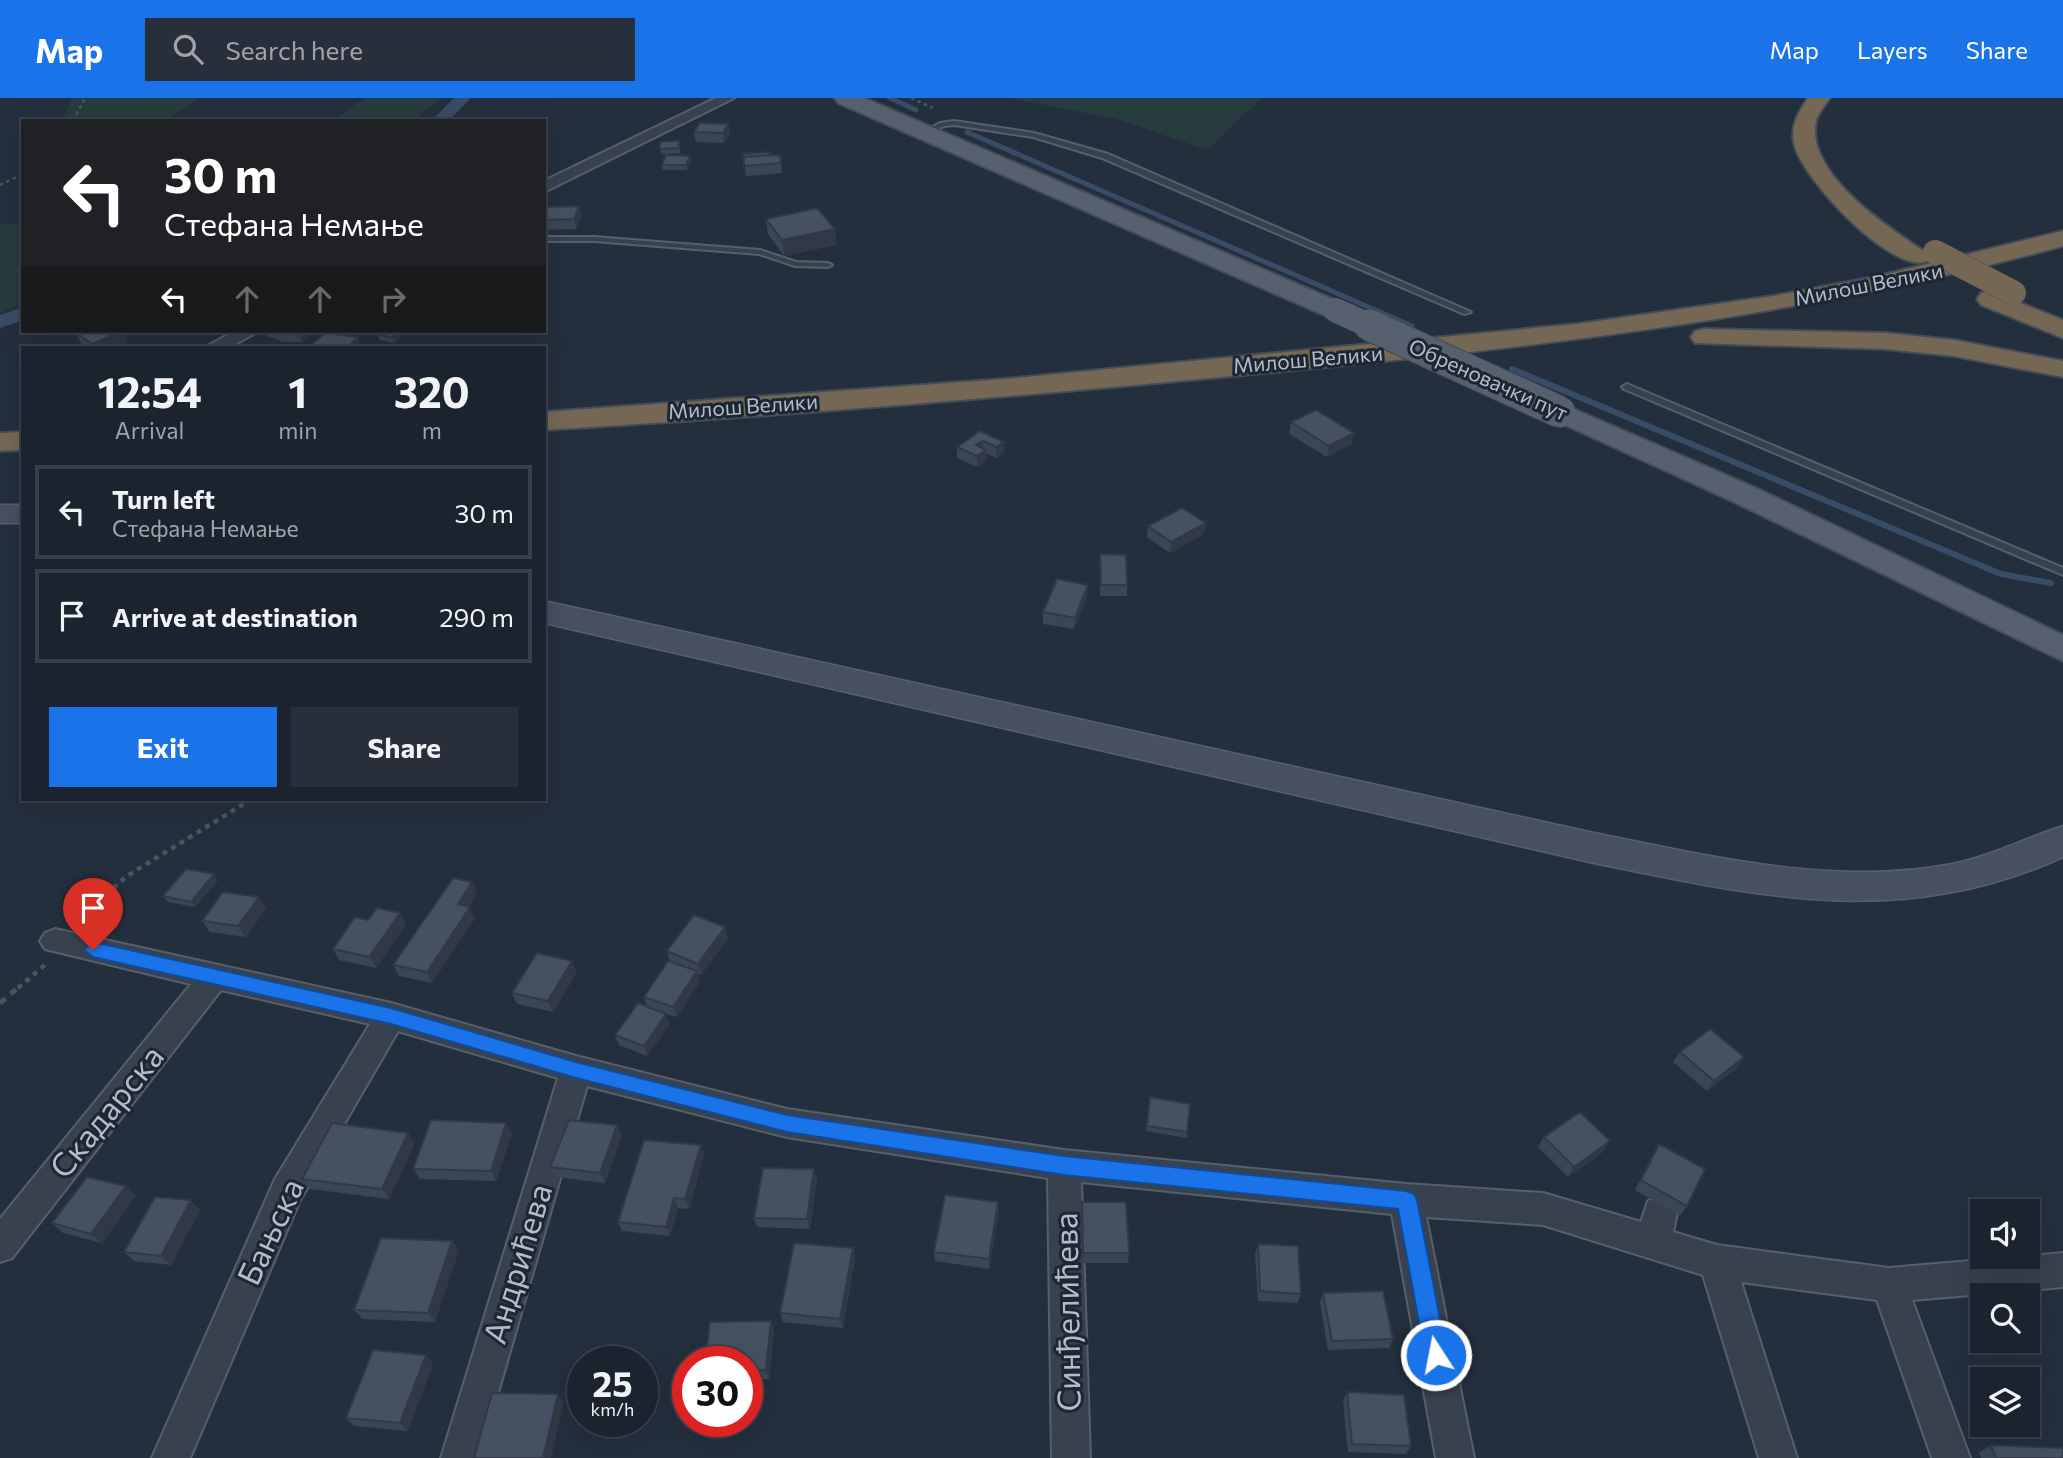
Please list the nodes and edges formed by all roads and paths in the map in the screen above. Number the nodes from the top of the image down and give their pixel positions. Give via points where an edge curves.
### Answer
1 (85, 98) edge
2 (727, 98) edge
3 (846, 98) edge
4 (911, 98) edge
5 (1829, 102) edge
6 (933, 108) dead end
7 (74, 119) edge
8 (1829, 126) dead end
9 (925, 133) junction
10 (1831, 152) dead end
11 (21, 175) edge
12 (0, 185) edge
13 (546, 186) edge
14 (2063, 238) edge
15 (546, 239) edge
16 (1925, 254) junction
17 (2063, 259) edge
18 (828, 265) dead end
19 (2002, 296) junction
20 (1467, 312) dead end
21 (2063, 314) edge
22 (2063, 330) edge
23 (246, 333) edge
24 (1705, 337) junction
25 (217, 346) edge
26 (2063, 369) edge
27 (1627, 387) dead end
28 (546, 421) edge
29 (546, 440) edge
30 (21, 441) edge
31 (0, 442) edge
32 (0, 463) edge
33 (21, 463) edge
34 (0, 514) edge
35 (21, 514) edge
36 (2063, 572) edge
37 (546, 612) edge
38 (2011, 621) junction
39 (2063, 638) edge
40 (2063, 649) edge
41 (248, 801) edge
42 (2063, 841) edge
43 (62, 942) junction
44 (213, 978) junction
45 (0, 1003) edge
46 (391, 1016) junction
47 (576, 1070) junction
48 (1064, 1166) junction
49 (1406, 1200) junction
50 (0, 1246) edge
51 (1717, 1262) junction
52 (2063, 1270) edge
53 (1889, 1285) junction
54 (171, 1458) edge
55 (460, 1458) edge
56 (1071, 1458) edge
57 (1455, 1458) edge
58 (1777, 1458) edge
59 (1951, 1458) edge

1 - 7 path
2 - 13 street
3 - 9 main road, Обреновачки пут
4 - 6 path
5 - 8 highway
5 - 16 highway via 1808,111 1803,137 1814,166 1857,214
9 - 20 lane via 954,123 1079,146
9 - 38 main road, Обреновачки пут, bridge via 1335,310
10 - 16 highway via 1868,201
11 - 12 path
14 - 28 highway, Милош Велики via 1839,292 1559,337 966,391
15 - 18 lane via 760,252 796,264
16 - 19 highway
17 - 24 highway, Милош Велики via 1989,281
19 - 21 highway
19 - 22 highway
23 - 25 street
24 - 26 highway via 1885,341 1954,348
24 - 29 highway, Милош Велики via 1254,387
27 - 36 lane
30 - 31 highway
32 - 33 highway
34 - 35 main road
37 - 42 main road via 1594,848 1759,880 1847,886 1939,880 2025,859
38 - 39 main road, Обреновачки пут
38 - 40 main road, Обреновачки пут
41 - 43 path via 127,876
43 - 44 street
43 - 45 path
44 - 46 street
44 - 50 street, Скадарска
46 - 47 street
46 - 54 street, Бањска via 287,1191
47 - 48 street via 787,1124
47 - 55 street, Андрићева
48 - 49 street
48 - 56 street, Синђелићева
49 - 51 street via 1543,1209 1656,1228
49 - 57 street
51 - 53 street
51 - 58 street
52 - 53 street
53 - 59 street

